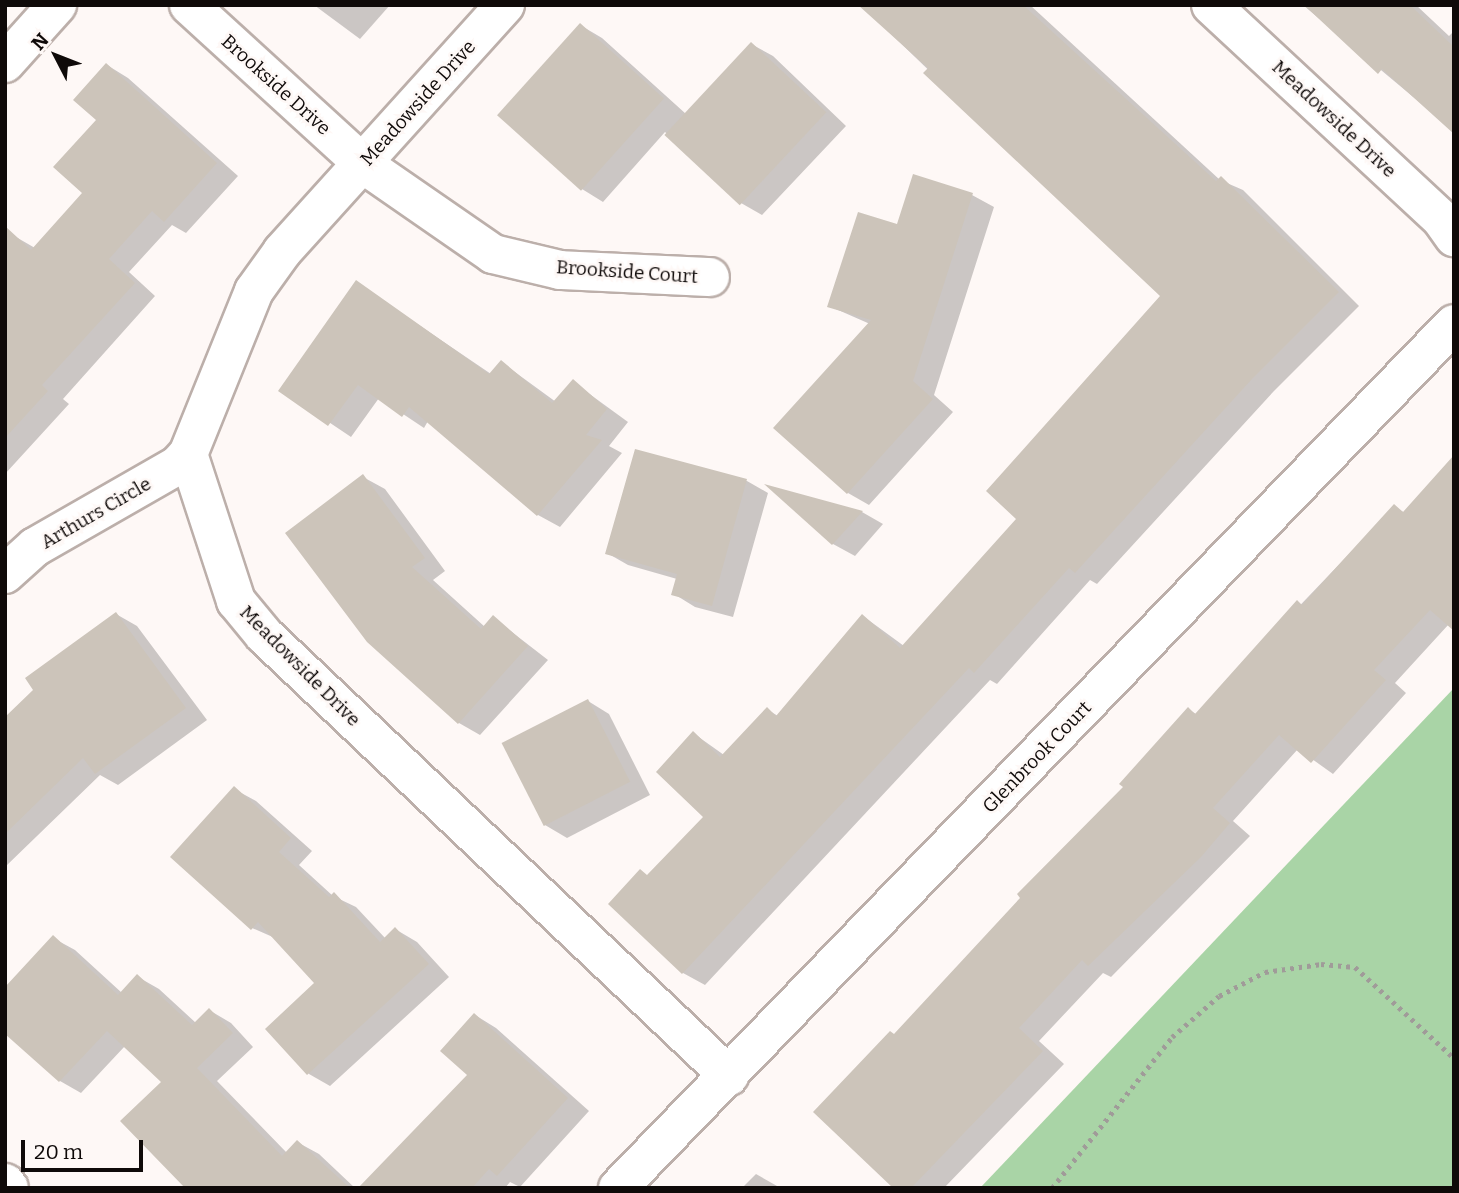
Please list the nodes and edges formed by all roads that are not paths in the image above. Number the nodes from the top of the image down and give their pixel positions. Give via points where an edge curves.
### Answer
1 (57, 5) edge
2 (189, 5) edge
3 (505, 5) edge
4 (1211, 5) edge
5 (5, 63) edge
6 (363, 164) junction
7 (1454, 237) edge
8 (710, 277) dead end
9 (1454, 324) edge
10 (188, 454) junction
11 (5, 574) edge
12 (729, 1076) junction
13 (5, 1183) edge
14 (9, 1188) edge
15 (618, 1188) edge

1 - 5 street
2 - 6 street, Brookside Drive
3 - 6 street, Meadowside Drive
4 - 7 street, Meadowside Drive via 1442,220
6 - 8 street, Brookside Court via 493,254 560,270
6 - 10 street, Meadowside Drive via 282,252 254,291
9 - 12 street, Glenbrook Court
10 - 11 street, Arthurs Circle via 178,465 35,547
10 - 12 street, Meadowside Drive via 236,601 264,635
12 - 15 street, Glenbrook Court
13 - 14 street

